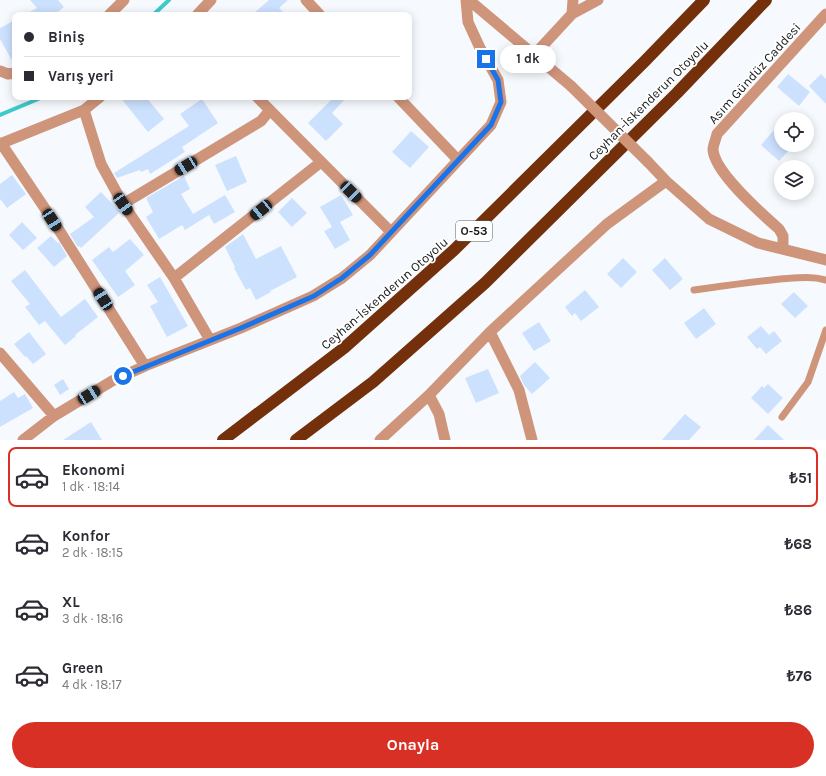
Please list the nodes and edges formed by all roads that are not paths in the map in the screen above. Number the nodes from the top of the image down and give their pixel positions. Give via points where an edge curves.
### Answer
1 (124, 0) edge
2 (211, 0) edge
3 (306, 0) edge
4 (466, 0) edge
5 (469, 0) edge
6 (573, 0) edge
7 (598, 0) edge
8 (704, 0) edge
9 (766, 0) edge
10 (112, 12) edge
11 (200, 12) edge
12 (317, 12) edge
13 (572, 14) junction
14 (826, 14) edge
15 (535, 54) junction
16 (0, 71) edge
17 (12, 73) edge
18 (96, 100) edge
19 (260, 100) edge
20 (401, 100) edge
21 (84, 110) junction
22 (270, 110) junction
23 (1, 144) edge
24 (458, 160) junction
25 (321, 162) junction
26 (666, 181) junction
27 (123, 204) junction
28 (391, 232) junction
29 (783, 249) junction
30 (826, 260) edge
31 (174, 278) junction
32 (826, 280) edge
33 (694, 290) dead end
34 (826, 330) edge
35 (490, 332) junction
36 (210, 340) junction
37 (0, 353) edge
38 (146, 366) junction
39 (429, 395) junction
40 (54, 416) junction
41 (782, 417) dead end
42 (23, 440) edge
43 (223, 440) edge
44 (296, 440) edge
45 (380, 440) edge
46 (446, 440) edge
47 (532, 440) edge

1 - 10 street
2 - 11 street
3 - 12 street
4 - 24 street via 468,22 498,80 501,102 491,125
5 - 15 street
6 - 13 street
7 - 13 street
8 - 43 highway, Ceyhan-İskenderun Otoyolu / O-53 via 645,62 454,250 344,348
9 - 44 highway, Ceyhan-İskenderun Otoyolu via 677,93 484,283 373,382
13 - 15 street
14 - 29 street, Asım Gündüz Caddesi via 717,134 713,149 720,167 737,188 779,229 783,236
15 - 26 street, bridge via 571,86
16 - 17 street
18 - 21 street
19 - 22 street
20 - 24 street
21 - 23 street
21 - 27 street via 101,164
22 - 25 street
22 - 27 street via 261,121
23 - 38 street
24 - 28 street
25 - 28 street
25 - 31 street
26 - 29 street via 710,219 758,243
26 - 35 street via 606,224
27 - 31 street
28 - 36 street via 370,255 342,278 314,296
29 - 30 street
31 - 36 street
32 - 33 lane via 803,277
34 - 41 lane via 808,382
35 - 39 street
35 - 47 street via 519,390
36 - 38 street
37 - 40 street
38 - 40 street via 112,381
39 - 45 street
39 - 46 street via 439,414
40 - 42 street

